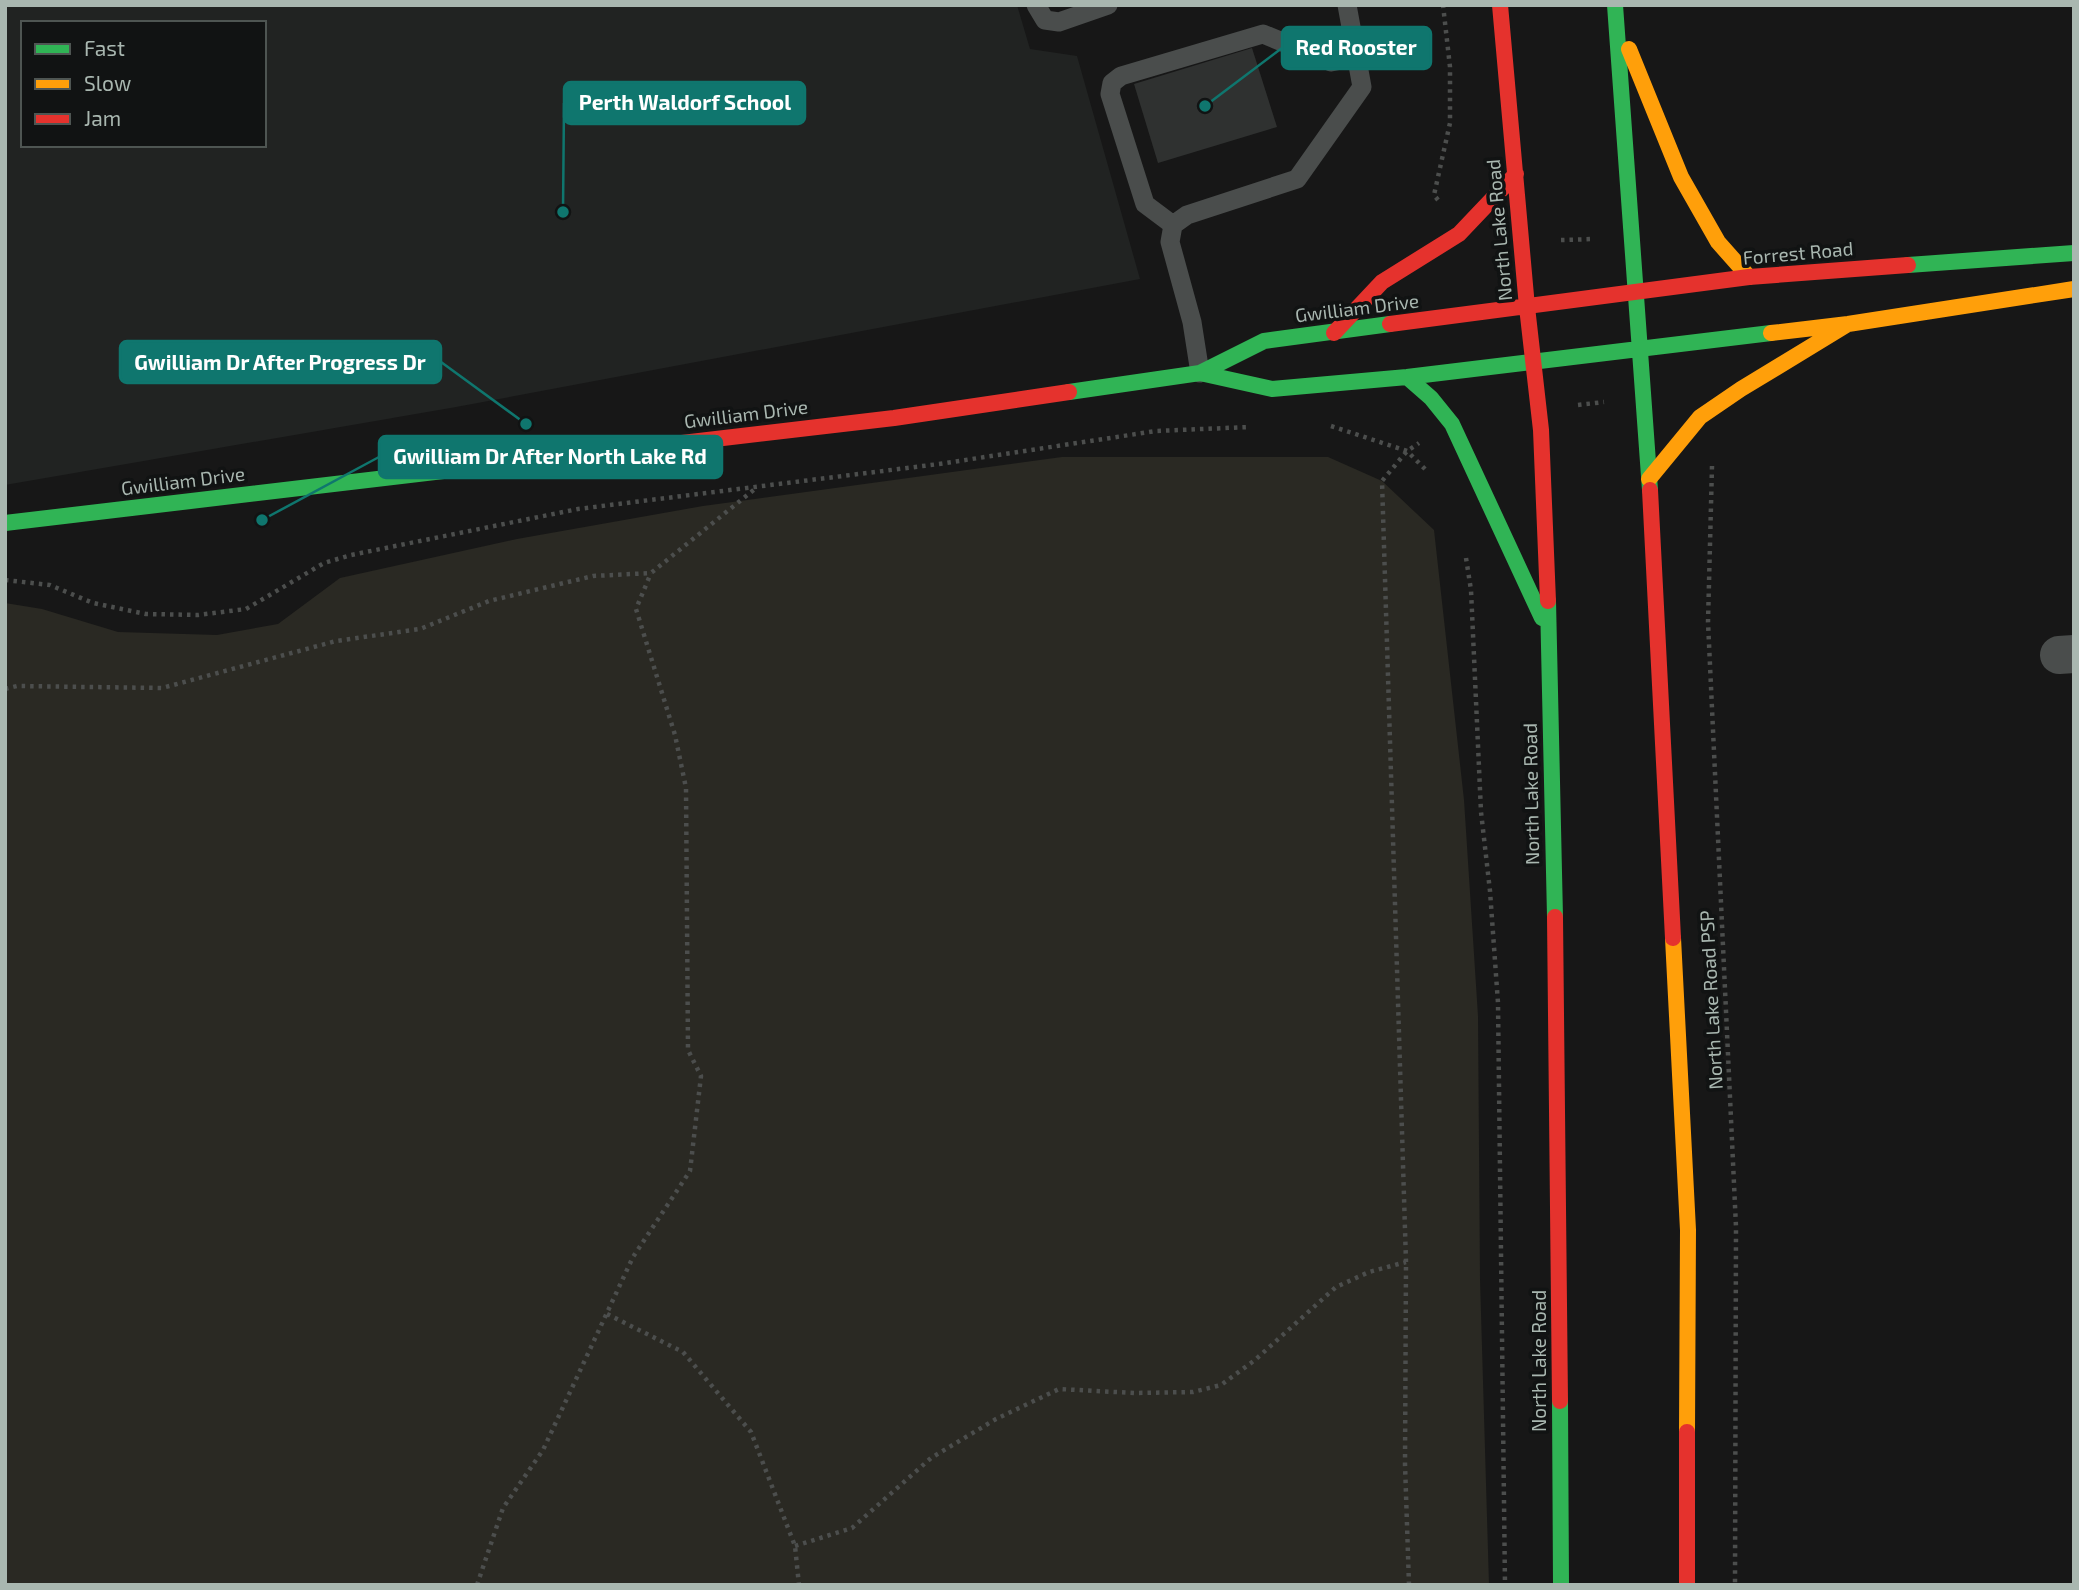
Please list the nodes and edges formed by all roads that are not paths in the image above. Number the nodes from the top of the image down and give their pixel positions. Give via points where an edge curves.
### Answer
1 (1036, 5) edge
2 (1108, 5) edge
3 (1347, 5) edge
4 (1500, 5) edge
5 (1616, 12) edge
6 (1357, 57) junction
7 (1516, 174) junction
8 (1173, 225) junction
9 (2074, 253) edge
10 (1749, 277) junction
11 (2074, 289) edge
12 (1636, 291) junction
13 (1527, 307) junction
14 (1848, 324) junction
15 (1334, 332) junction
16 (1639, 348) junction
17 (1533, 363) junction
18 (1200, 373) junction
19 (1407, 377) junction
20 (1649, 479) junction
21 (5, 523) edge
22 (1549, 633) junction
23 (1561, 1585) edge
24 (1687, 1585) edge

1 - 2 lane via 1045,20 1059,22
3 - 6 lane
4 - 7 main road, North Lake Road
5 - 10 main road via 1681,177 1718,242
5 - 12 main road
6 - 8 lane via 1362,87 1297,179 1187,215
6 - 8 lane via 1331,62 1263,34 1121,76 1112,83 1110,94 1145,204
7 - 13 main road, North Lake Road
7 - 15 main road via 1459,234 1382,282
8 - 18 lane via 1170,243 1192,321
9 - 10 main road, Forrest Road
10 - 12 main road, Forrest Road
11 - 14 main road
12 - 13 main road, Forrest Road
12 - 16 main road
13 - 15 main road, Gwilliam Drive
13 - 17 main road, North Lake Road
14 - 16 main road
14 - 20 main road via 1700,417
15 - 18 main road, Gwilliam Drive via 1264,341
16 - 17 main road
16 - 20 main road
17 - 19 main road, Gwilliam Drive
17 - 22 main road, North Lake Road
18 - 19 main road, Gwilliam Drive via 1272,389
18 - 21 main road, Gwilliam Drive via 881,419
19 - 22 main road via 1452,424
20 - 24 main road via 1688,1230
22 - 23 main road, North Lake Road

